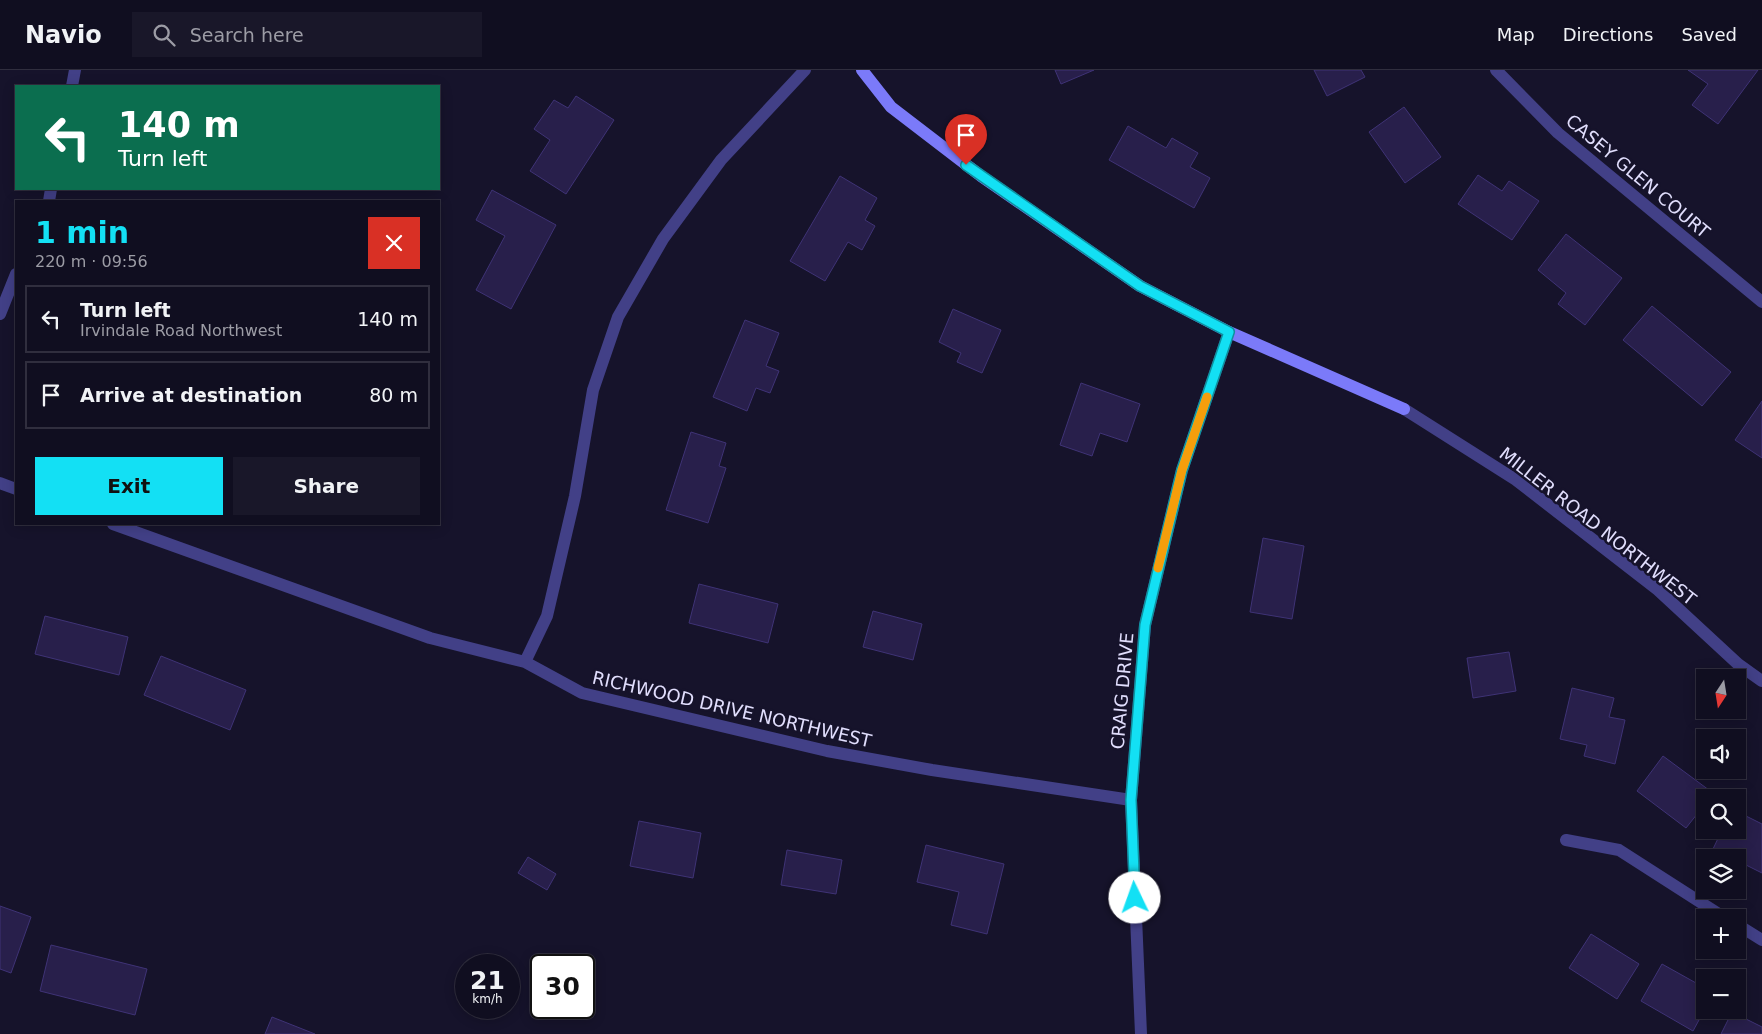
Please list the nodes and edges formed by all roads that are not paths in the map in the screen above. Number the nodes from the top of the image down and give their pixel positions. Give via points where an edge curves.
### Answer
1 (75, 70) edge
2 (805, 70) edge
3 (862, 70) edge
4 (1496, 70) edge
5 (72, 85) edge
6 (15, 276) edge
7 (1762, 302) edge
8 (0, 314) edge
9 (1229, 332) junction
10 (0, 483) edge
11 (15, 489) edge
12 (116, 525) edge
13 (525, 662) junction
14 (1762, 681) edge
15 (1131, 800) junction
16 (1566, 840) dead end
17 (1711, 909) edge
18 (1746, 930) edge
19 (1762, 940) edge
20 (1141, 1034) edge

1 - 5 street
2 - 13 street via 721,160 663,239 618,317 593,390 575,496 547,616
3 - 9 street via 891,107 989,182 1140,286
4 - 7 street, CASEY GLEN COURT via 1558,133
6 - 8 street
9 - 14 street, MILLER ROAD NORTHWEST via 1404,409 1516,480 1658,590 1738,664
9 - 15 street, CRAIG DRIVE via 1182,470 1145,625
10 - 11 street
12 - 13 street, RICHWOOD DRIVE NORTHWEST via 430,638
13 - 15 street, RICHWOOD DRIVE NORTHWEST via 582,694 818,748 932,770
15 - 20 street, CRAIG DRIVE
16 - 17 street via 1619,850
18 - 19 street

